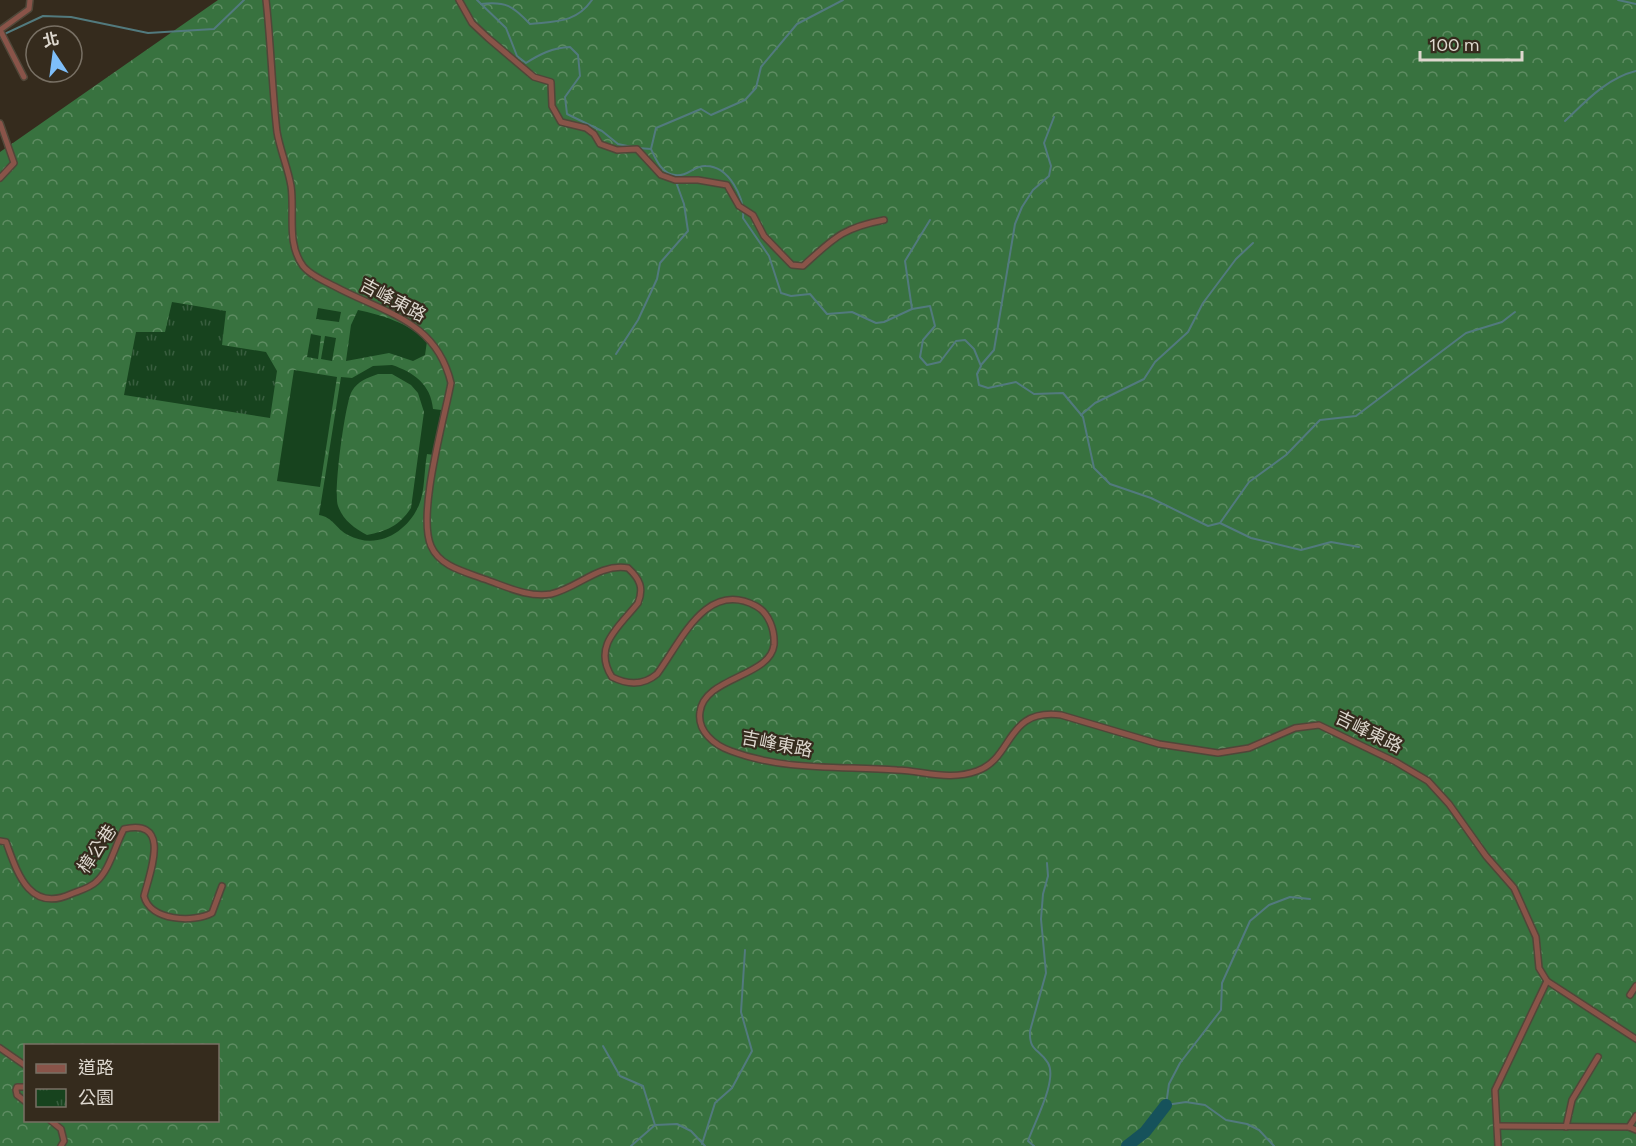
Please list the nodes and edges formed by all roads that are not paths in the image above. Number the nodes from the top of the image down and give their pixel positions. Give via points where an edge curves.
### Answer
1 (30, 0) edge
2 (266, 0) edge
3 (459, 0) edge
4 (0, 30) edge
5 (24, 77) dead end
6 (0, 123) edge
7 (0, 178) edge
8 (884, 220) dead end
9 (0, 841) edge
10 (222, 886) dead end
11 (1547, 981) junction
12 (1636, 986) edge
13 (1630, 995) dead end
14 (1636, 1039) edge
15 (0, 1048) edge
16 (1598, 1057) dead end
17 (24, 1065) edge
18 (24, 1087) edge
19 (24, 1100) edge
20 (1636, 1116) edge
21 (52, 1122) edge
22 (1497, 1126) junction
23 (1566, 1127) junction
24 (1629, 1127) junction
25 (1636, 1130) edge
26 (62, 1146) edge
27 (1498, 1146) edge

1 - 4 street via 29,9
2 - 11 street, 吉峰東路 via 278,133 291,186 293,238 298,256 307,270 327,283 413,324 438,349 448,371 451,383 426,516 431,547 441,560 504,587 538,594 552,594 607,568 628,568 641,585 641,595 605,646 603,656 612,677 634,684 657,674 693,621 711,604 738,600 763,609 770,620 774,647 767,658 713,690 700,711 705,735 727,750 749,758 952,777 986,767 1030,717 1047,713 1159,744 1218,753 1249,748 1305,725 1332,729 1412,770 1449,804 1514,888 1536,937 1539,968
3 - 8 street via 472,24 534,77 551,82 552,106 561,122 586,128 600,144 617,150 637,149 661,175 678,181 727,184 753,215 764,236 792,265 803,266 836,236 857,225
4 - 5 street
6 - 7 street via 14,163
9 - 10 street, 樟公巷 via 6,842 19,876 37,896 63,898 96,883 124,829 133,827 142,827 155,842 144,896 158,913 204,917 212,913
11 - 14 street
11 - 22 street via 1495,1090
12 - 13 street
15 - 17 street
16 - 23 street via 1572,1100
18 - 19 street via 16,1090
20 - 24 street
21 - 26 street via 61,1129
22 - 23 street
22 - 27 street
23 - 24 street
24 - 25 street

